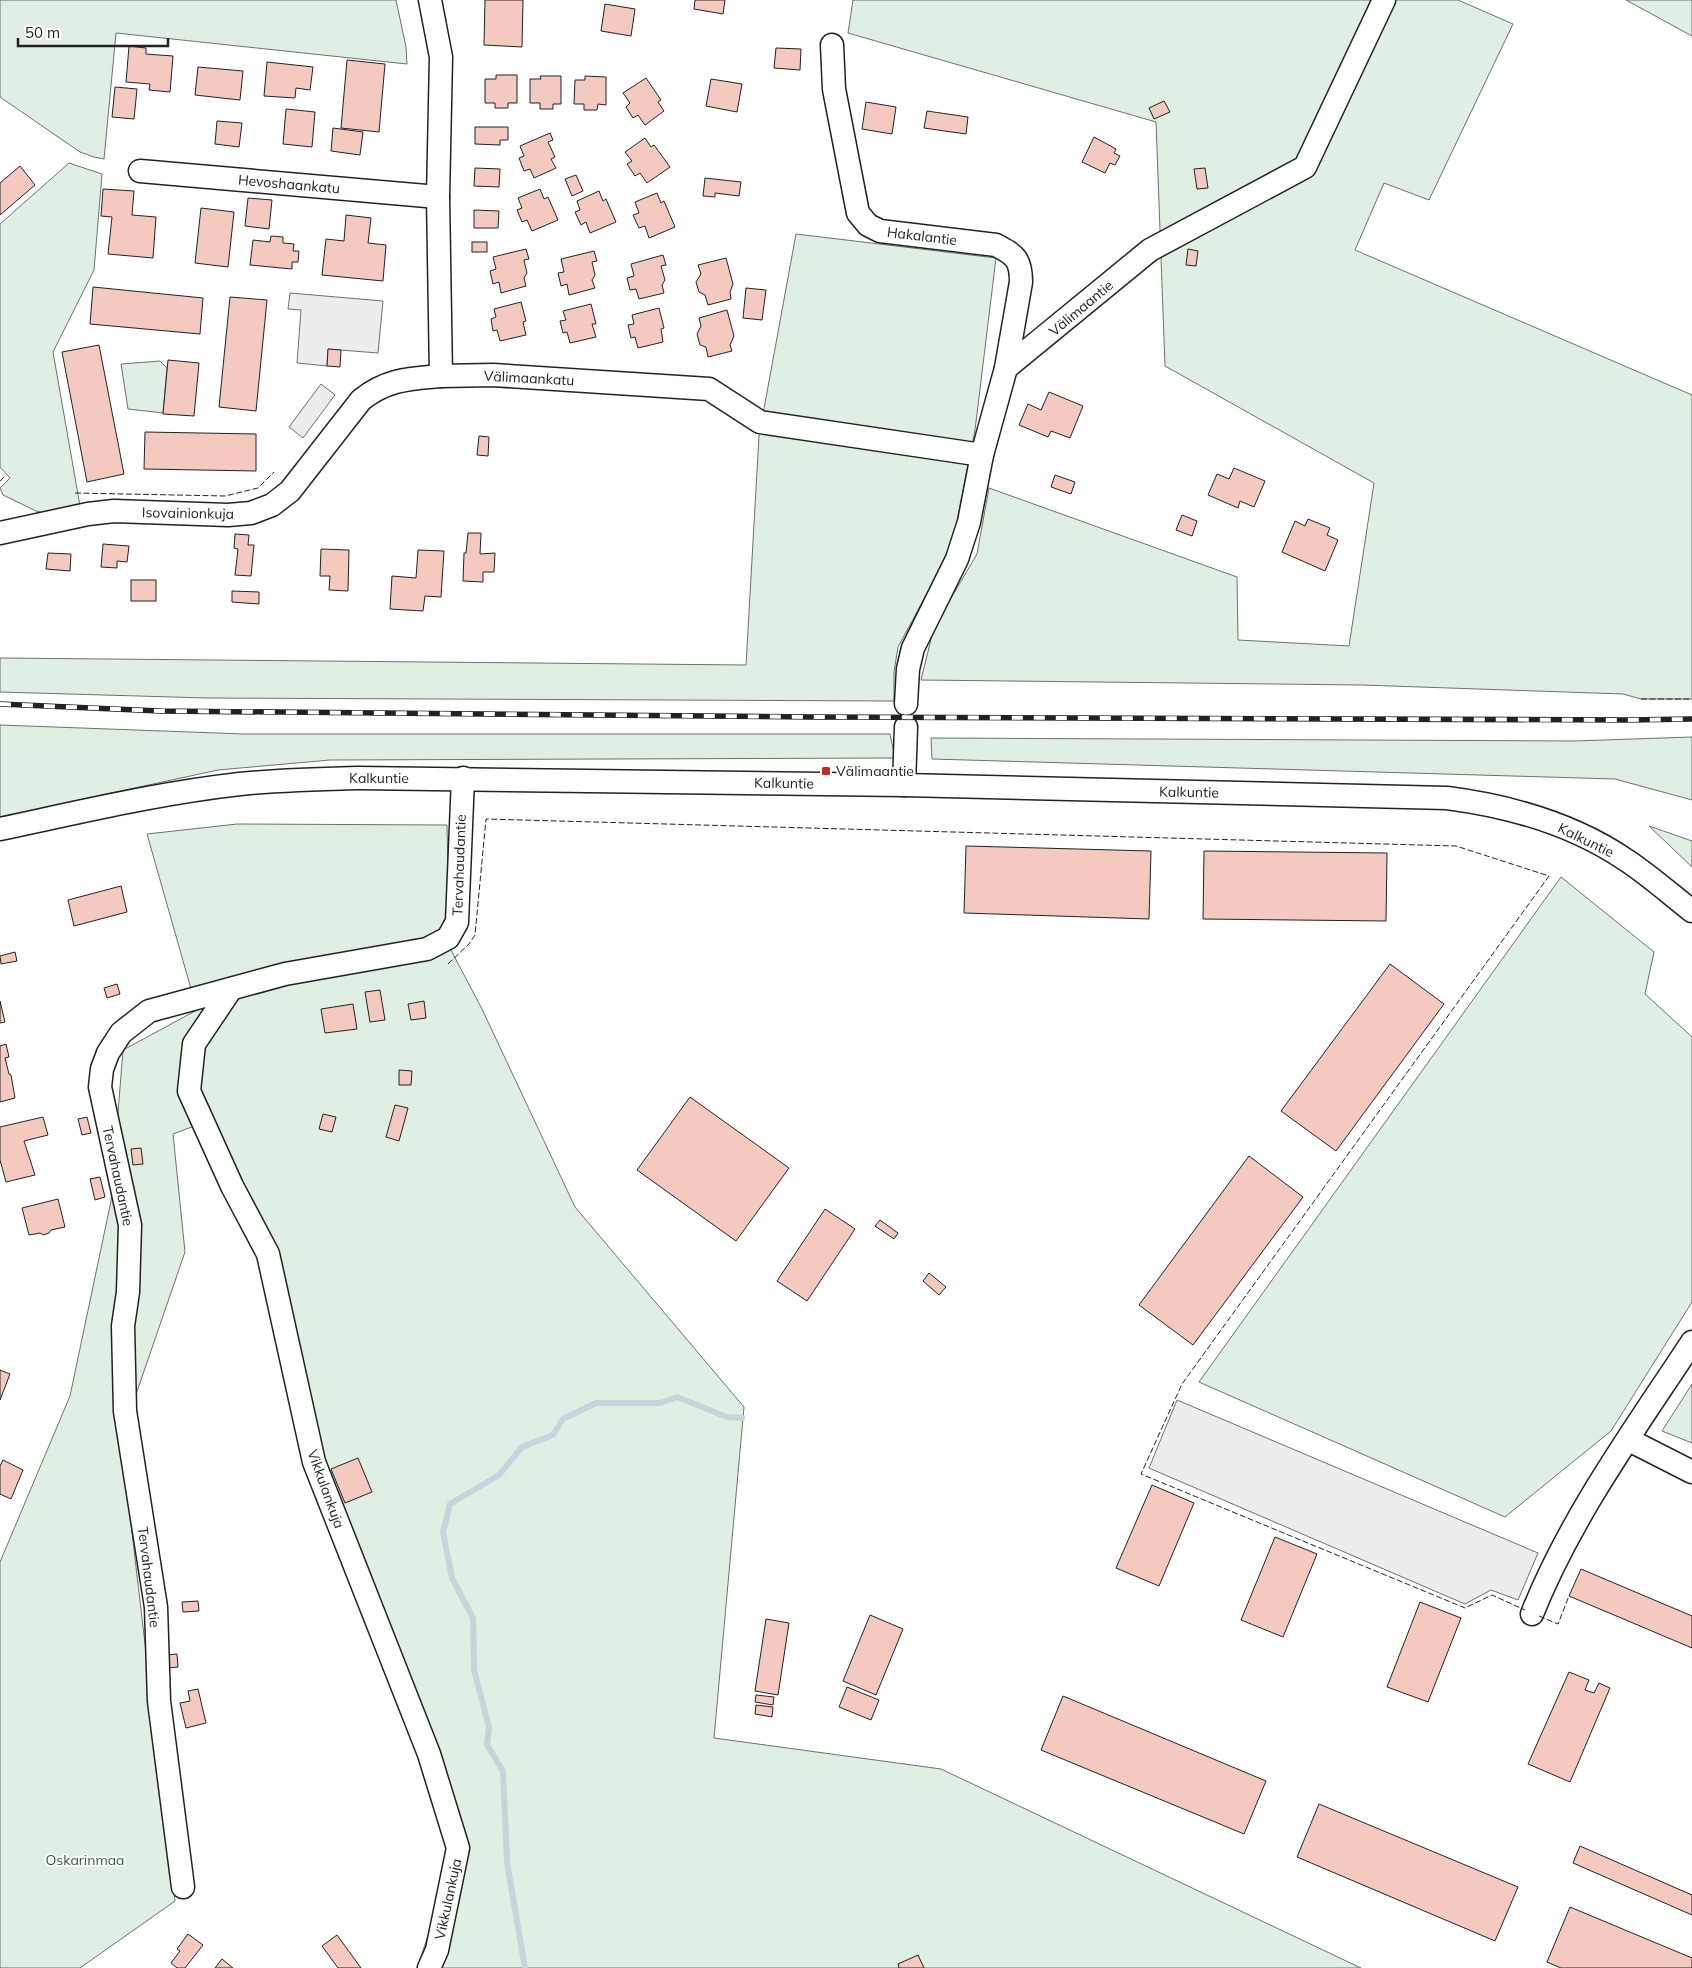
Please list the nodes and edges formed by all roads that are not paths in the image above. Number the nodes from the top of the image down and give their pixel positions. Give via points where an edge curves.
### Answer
1 (430, 0) edge
2 (1384, 0) edge
3 (832, 45) dead end
4 (140, 171) dead end
5 (438, 197) junction
6 (1006, 368) junction
7 (441, 376) junction
8 (982, 455) junction
9 (0, 533) edge
10 (906, 704) dead end
11 (906, 727) dead end
12 (464, 778) junction
13 (904, 785) junction
14 (0, 830) edge
15 (1692, 911) edge
16 (230, 989) junction
17 (1692, 1342) edge
18 (1629, 1440) junction
19 (1692, 1472) edge
20 (1532, 1614) dead end
21 (183, 1887) dead end
22 (429, 1968) edge

1 - 5 street via 442,57
2 - 6 street, Välimaantie via 1304,167 1150,250
3 - 6 street, Hakalantie via 834,89 858,213 868,225 880,231 996,245 1013,254 1021,268
4 - 5 street, Hevoshaankatu
5 - 7 street
6 - 8 street
7 - 8 street, Välimaankatu via 493,375 709,390 760,422
7 - 9 street, Isovainionkuja via 406,379 373,390 361,400 290,491 272,505 251,513 114,511
8 - 10 street via 969,522 957,559 913,648
11 - 13 street
12 - 13 street, Kalkuntie
12 - 14 street, Kalkuntie via 358,778 241,784 124,802
12 - 16 street, Tervahaudantie via 458,914 448,938 427,949 285,974
13 - 15 street, Kalkuntie via 1447,798 1484,802 1585,837 1626,860
16 - 21 street, Tervahaudantie via 149,1012 122,1033 108,1053 100,1087 130,1225 128,1292 123,1326 125,1411 156,1607 159,1700
16 - 22 street, Vikkulankuja via 194,1044 189,1091 232,1186 268,1254 314,1462 429,1754 458,1848 437,1950
17 - 18 street
18 - 19 street
18 - 20 street via 1562,1549

